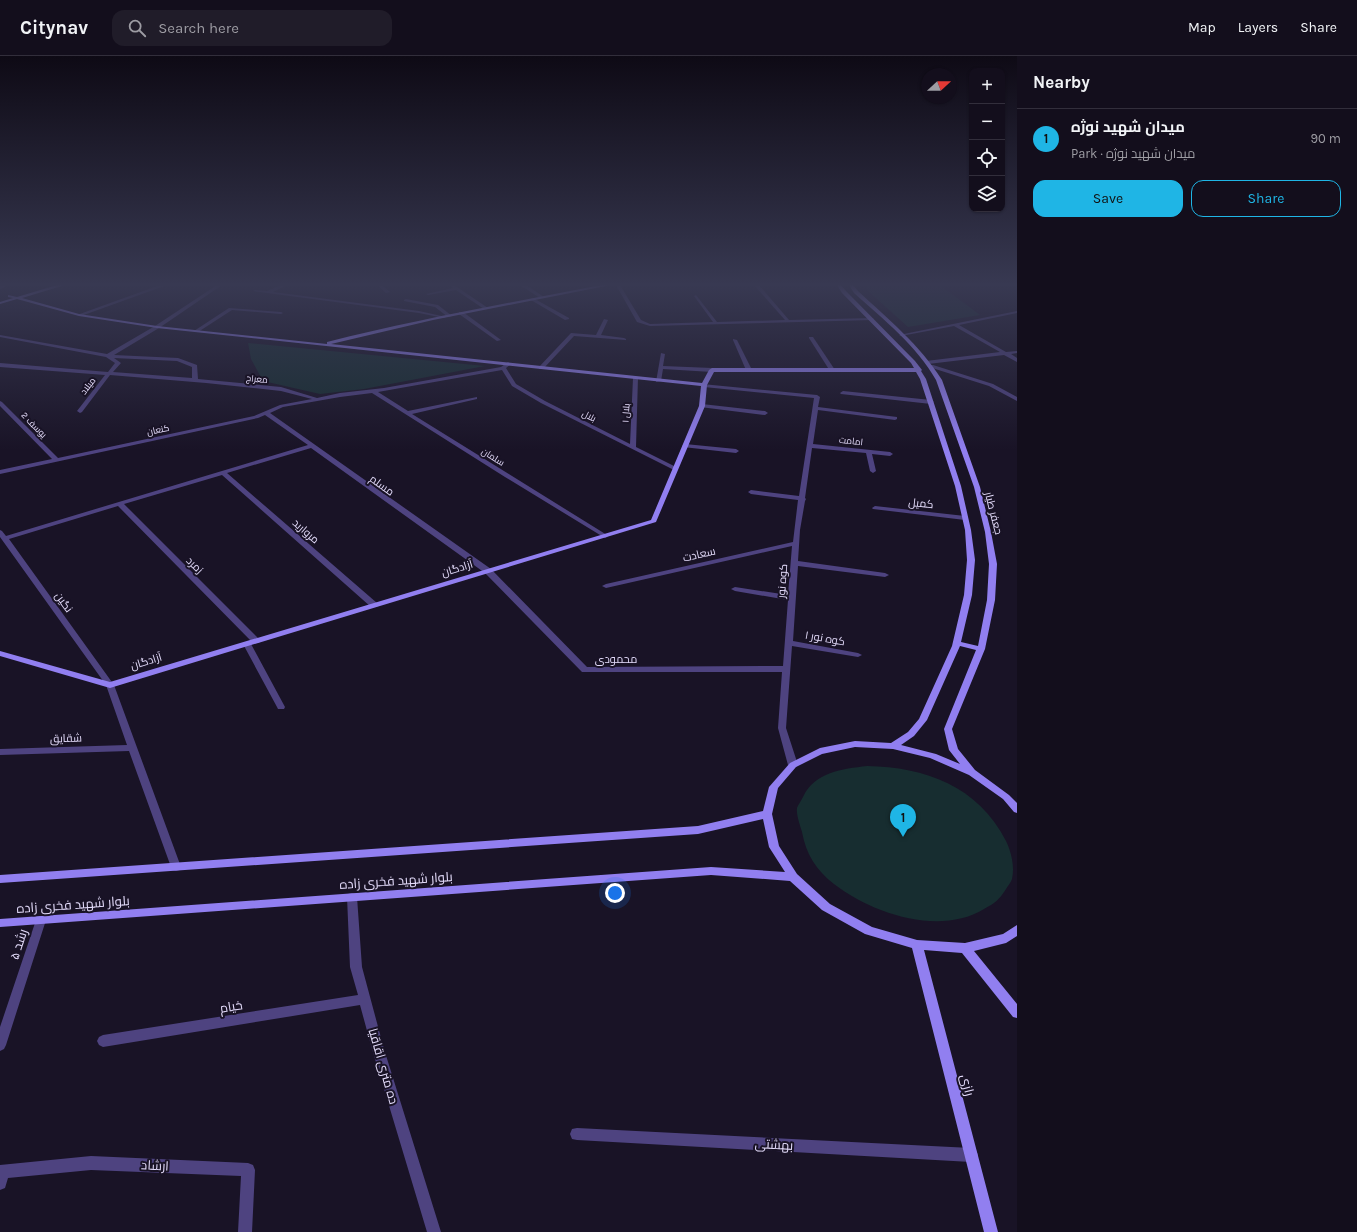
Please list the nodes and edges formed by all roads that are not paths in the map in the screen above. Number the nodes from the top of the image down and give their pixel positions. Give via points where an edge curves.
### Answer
1 (21, 340) edge
2 (135, 340) edge
3 (284, 340) edge
4 (341, 340) edge
5 (566, 340) edge
6 (735, 340) dead end
7 (812, 340) edge
8 (892, 340) edge
9 (906, 340) edge
10 (982, 340) edge
11 (325, 344) junction
12 (1017, 352) edge
13 (1006, 353) junction
14 (663, 354) dead end
15 (108, 356) junction
16 (1017, 360) edge
17 (508, 364) junction
18 (929, 364) junction
19 (0, 365) edge
20 (661, 367) junction
21 (503, 368) junction
22 (541, 368) junction
23 (712, 370) junction
24 (749, 370) junction
25 (832, 370) junction
26 (919, 370) junction
27 (109, 374) junction
28 (636, 378) junction
29 (195, 380) junction
30 (658, 380) junction
31 (704, 385) junction
32 (372, 391) junction
33 (843, 393) dead end
34 (476, 398) dead end
35 (318, 399) junction
36 (1017, 399) edge
37 (931, 402) junction
38 (0, 403) edge
39 (702, 406) junction
40 (816, 408) junction
41 (80, 411) dead end
42 (266, 413) junction
43 (407, 413) junction
44 (765, 413) dead end
45 (895, 418) dead end
46 (312, 446) junction
47 (685, 446) junction
48 (810, 446) junction
49 (633, 447) junction
50 (736, 451) dead end
51 (869, 452) junction
52 (890, 454) dead end
53 (56, 460) junction
54 (676, 469) junction
55 (873, 471) dead end
56 (0, 472) edge
57 (222, 472) junction
58 (751, 492) dead end
59 (802, 499) junction
60 (119, 504) junction
61 (875, 508) dead end
62 (965, 518) junction
63 (2, 535) edge
64 (605, 536) junction
65 (796, 543) junction
66 (795, 563) junction
67 (488, 571) junction
68 (885, 575) dead end
69 (606, 586) dead end
70 (735, 590) dead end
71 (792, 598) junction
72 (374, 605) junction
73 (256, 641) junction
74 (788, 643) junction
75 (247, 644) junction
76 (957, 644) junction
77 (980, 650) junction
78 (0, 653) edge
79 (858, 655) dead end
80 (786, 669) junction
81 (110, 685) junction
82 (281, 707) dead end
83 (893, 746) junction
84 (133, 748) junction
85 (0, 752) edge
86 (793, 765) junction
87 (972, 773) junction
88 (1006, 797) junction
89 (1017, 798) edge
90 (1017, 809) edge
91 (767, 814) junction
92 (176, 867) junction
93 (793, 877) junction
94 (0, 879) edge
95 (352, 897) junction
96 (41, 920) junction
97 (0, 923) edge
98 (1017, 930) edge
99 (917, 945) junction
100 (965, 948) junction
101 (364, 999) junction
102 (1017, 1013) edge
103 (103, 1041) dead end
104 (0, 1045) edge
105 (578, 1134) dead end
106 (971, 1155) junction
107 (1, 1175) edge
108 (245, 1232) edge
109 (434, 1232) edge
110 (991, 1232) edge

1 - 15 street
2 - 15 street
3 - 11 main road
4 - 11 main road
5 - 22 street
6 - 24 street
7 - 25 street
8 - 26 main road
9 - 18 main road, جعفر طیار
10 - 13 street
11 - 17 main road
12 - 13 street
13 - 16 street
13 - 18 street
14 - 20 street
15 - 27 street, میلاد via 118,363
15 - 29 street via 178,360 195,366
17 - 21 street, معراج
17 - 22 main road
18 - 36 street via 991,385
18 - 77 main road, جعفر طیار via 939,380 969,466 988,532 993,564 991,600
19 - 27 street, معراج
20 - 23 street
20 - 30 street
21 - 32 street, معراج
21 - 49 street, بلال via 514,385
22 - 28 main road
23 - 24 main road
23 - 31 main road, آزادگان
24 - 25 main road
25 - 26 main road
26 - 37 main road
27 - 29 street, معراج
27 - 41 street, میلاد
28 - 30 main road
28 - 49 street, بلال ۱
29 - 35 street, معراج via 282,389
30 - 31 main road
31 - 39 main road, آزادگان
31 - 40 street, کوه نور via 817,397
32 - 35 street, معراج
32 - 43 street, سلمان
33 - 37 street
34 - 43 street
35 - 42 street, کنعان via 282,406
37 - 62 main road via 958,486
38 - 53 street, یوسف 2
39 - 44 street
39 - 47 main road, آزادگان
40 - 45 street
40 - 48 street, کوه نور
42 - 46 street, مسلم
42 - 53 street, کنعان via 204,429
43 - 64 street, سلمان
46 - 57 street
46 - 67 street, مسلم
47 - 50 street
47 - 54 main road, آزادگان
48 - 51 street, امامت
48 - 59 street, کوه نور
49 - 54 street, بلال
51 - 52 street, امامت
51 - 55 street
53 - 56 street, کنعان
54 - 64 main road, آزادگان via 654,521
57 - 60 street
57 - 72 street, مروارید
58 - 59 street
59 - 65 street, کوه نور
60 - 63 street
60 - 73 street, زمرد
61 - 62 street, کمیل
62 - 76 main road via 971,560 968,595
63 - 81 street, نگین
64 - 67 main road, آزادگان
65 - 66 street, کوه نور
65 - 69 street, سعادت
66 - 68 street
66 - 71 street, کوه نور
67 - 72 main road, آزادگان
67 - 80 street, محمودی via 585,670
70 - 71 street
71 - 74 street, کوه نور
72 - 73 main road, آزادگان
73 - 75 main road, آزادگان
74 - 79 street, کوه نور ۱
74 - 80 street, کوه نور
75 - 81 main road, آزادگان
75 - 82 street
76 - 77 main road
76 - 83 main road via 923,720 912,734
77 - 87 main road, جعفر طیار via 948,729 954,750
78 - 81 main road
80 - 86 street, کوه نور via 782,728
81 - 84 street
83 - 86 main road via 855,744 820,751
83 - 87 main road via 933,756
84 - 85 street, شقایق
84 - 92 street
86 - 91 main road via 774,786
87 - 88 main road
88 - 89 main road
88 - 90 main road
91 - 92 main road via 698,830
91 - 93 main road via 774,847
92 - 94 main road
93 - 95 main road, بلوار شهید فخری زاده via 711,871
93 - 99 main road via 826,907 869,931
95 - 96 main road, بلوار شهید فخری زاده
95 - 101 street, ده متری اقاقیا via 356,967
96 - 97 main road, بلوار شهید فخری زاده
96 - 104 street, رشد ۵
98 - 100 main road via 1006,938
99 - 100 main road
99 - 106 main road, رازی
100 - 102 main road
101 - 103 street, خیام
101 - 109 street, ده متری اقاقیا
105 - 106 street, بهشتی
106 - 110 main road, رازی
107 - 108 street, ارشاد via 91,1162 248,1170

